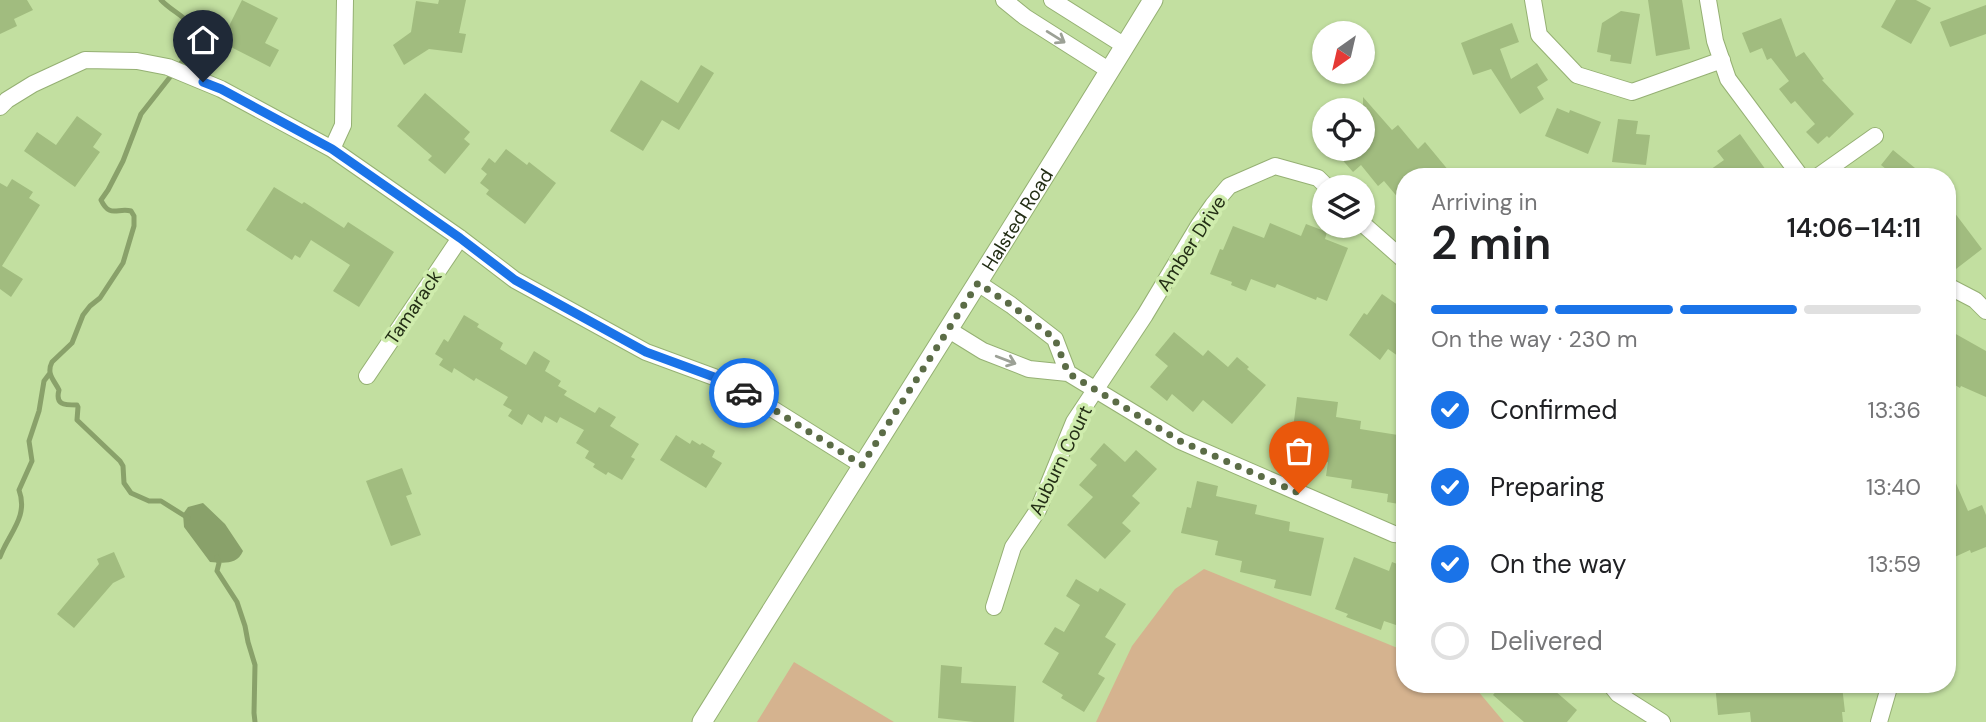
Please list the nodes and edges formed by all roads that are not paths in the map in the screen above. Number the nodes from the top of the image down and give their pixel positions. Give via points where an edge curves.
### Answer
1 (345, 0) edge
2 (1004, 0) edge
3 (1052, 0) edge
4 (1153, 0) edge
5 (1533, 0) edge
6 (1707, 0) edge
7 (1125, 46) junction
8 (1721, 60) junction
9 (1110, 71) junction
10 (0, 107) edge
11 (1875, 136) dead end
12 (332, 149) junction
13 (1794, 168) edge
14 (1831, 168) edge
15 (1312, 176) edge
16 (1375, 235) edge
17 (460, 238) junction
18 (1396, 253) edge
19 (978, 283) junction
20 (1956, 290) edge
21 (1983, 302) edge
22 (949, 330) junction
23 (1068, 373) junction
24 (367, 376) dead end
25 (1096, 390) junction
26 (862, 465) junction
27 (1396, 534) edge
28 (994, 607) dead end
29 (1617, 693) edge
30 (1887, 693) edge
31 (702, 722) edge
32 (1662, 722) edge
33 (1879, 722) edge

1 - 12 street via 343,125
2 -> 9 street
3 - 7 street
4 - 7 street, Halsted Road
5 - 8 street via 1539,35 1577,75 1632,92
6 - 8 street
7 - 9 street, Halsted Road
8 - 13 street via 1728,79
9 - 19 street, Halsted Road
10 - 12 street via 33,84 85,60 136,61 168,67 221,89
11 - 14 street
12 - 17 street
15 - 25 street, Amber Drive via 1275,166 1229,187 1199,225
16 - 18 street
17 - 24 street, Tamarack
17 - 26 street via 515,280 646,352 714,377 760,401
19 - 22 street, Halsted Road
19 - 23 street via 1055,339
20 - 21 street
22 -> 23 street via 983,351 1029,369
22 - 26 street, Halsted Road
23 - 25 street
25 - 27 street via 1180,441
25 - 28 street, Auburn Court via 1074,422 1038,510 1013,547
26 - 31 street, Halsted Road
29 - 32 street
30 - 33 street

